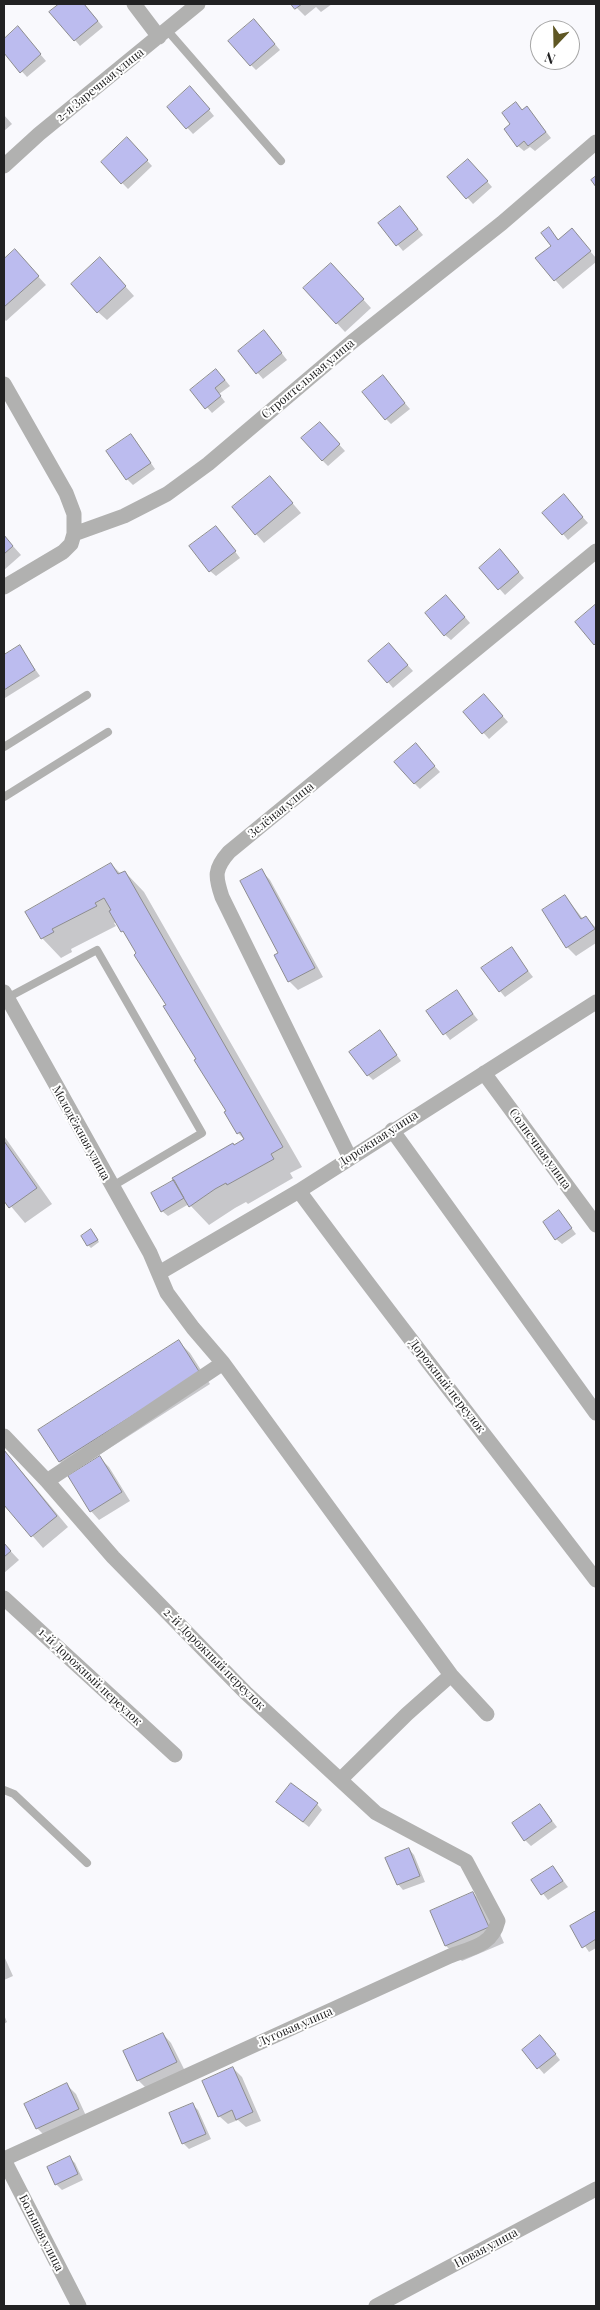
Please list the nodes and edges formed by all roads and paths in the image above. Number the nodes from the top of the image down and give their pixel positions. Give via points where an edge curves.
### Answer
1 (134, 4) edge
2 (198, 4) edge
3 (163, 34) junction
4 (596, 142) edge
5 (281, 161) dead end
6 (4, 166) edge
7 (4, 384) edge
8 (74, 534) junction
9 (596, 551) edge
10 (4, 587) edge
11 (87, 695) dead end
12 (108, 732) dead end
13 (4, 747) edge
14 (4, 796) edge
15 (6, 995) edge
16 (596, 1002) edge
17 (484, 1073) junction
18 (392, 1130) junction
19 (350, 1158) junction
20 (112, 1187) junction
21 (298, 1191) junction
22 (596, 1225) edge
23 (159, 1274) junction
24 (223, 1363) junction
25 (596, 1413) edge
26 (4, 1436) edge
27 (47, 1480) junction
28 (596, 1580) edge
29 (4, 1598) edge
30 (451, 1675) junction
31 (487, 1714) dead end
32 (175, 1756) dead end
33 (341, 1779) junction
34 (4, 1790) edge
35 (449, 1851) joint
36 (87, 1863) dead end
37 (4, 2160) edge
38 (596, 2189) edge
39 (78, 2306) edge
40 (376, 2306) edge

1 - 3 street
2 - 3 street, 2-я Заречная улица
3 - 5 lane
3 - 6 street, 2-я Заречная улица
4 - 8 street, Строительная улица via 208,464 167,494 124,516
7 - 8 street via 66,493 74,514
8 - 10 street via 71,544 63,552
9 - 19 street, Зелёная улица via 219,863 216,878 222,897
11 - 13 lane
12 - 14 lane
15 - 20 street, Молодёжная улица
15 - 20 lane via 97,950 202,1134
16 - 17 street, Дорожная улица
17 - 18 street, Дорожная улица
17 - 22 street, Солнечная улица
18 - 19 street, Дорожная улица
18 - 25 street
19 - 21 street, Дорожная улица
20 - 23 street, Молодёжная улица
21 - 23 street, Дорожная улица
21 - 28 street, Дорожный переулок
23 - 24 street, Молодёжная улица via 167,1293
24 - 27 street
24 - 30 street, Молодёжная улица
26 - 27 street, 2-й Дорожный переулок
27 - 33 street, 2-й Дорожный переулок via 113,1557 246,1694
29 - 32 street, 1-й Дорожный переулок
30 - 31 street, Молодёжная улица
30 - 33 street
33 - 35 street, 2-й Дорожный переулок via 376,1813
34 - 36 lane via 14,1794
35 - 37 street, Луговая улица via 466,1861 498,1921 495,1932 487,1941
37 - 39 street, Большая улица
38 - 40 street, Новая улица

